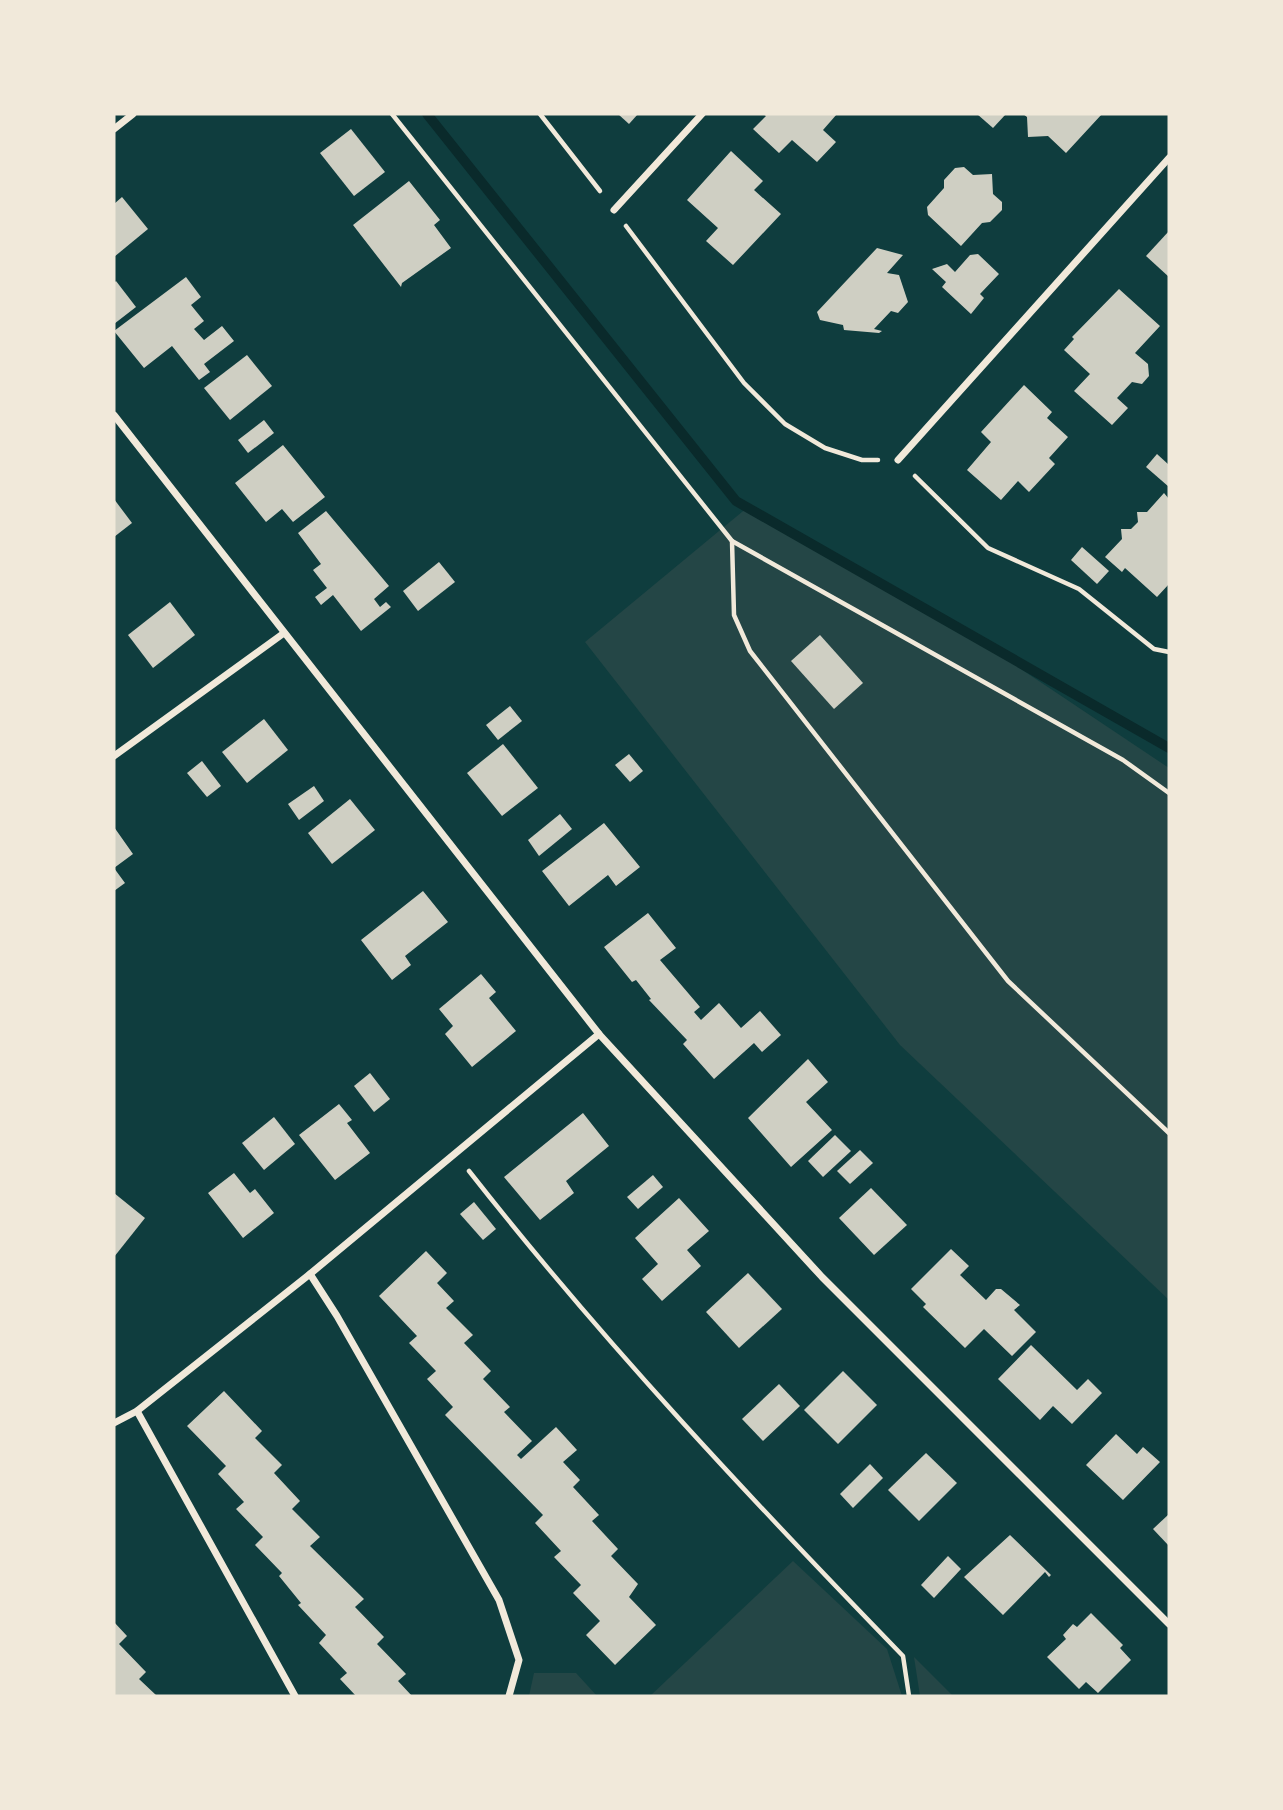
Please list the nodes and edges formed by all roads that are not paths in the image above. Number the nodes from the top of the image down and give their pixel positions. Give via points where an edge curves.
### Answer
1 (133, 114) edge
2 (702, 114) edge
3 (114, 129) edge
4 (1169, 158) edge
5 (614, 210) road end
6 (114, 415) edge
7 (898, 460) road end
8 (284, 633) junction
9 (114, 756) edge
10 (599, 1034) junction
11 (310, 1274) junction
12 (137, 1411) junction
13 (114, 1423) edge
14 (1169, 1624) edge
15 (295, 1696) edge
16 (509, 1696) edge

1 - 3 street
2 - 5 street
4 - 7 street
6 - 8 street
8 - 9 street
8 - 10 street
10 - 11 street
10 - 14 street via 822,1276
11 - 12 street
11 - 16 street via 499,1600 519,1660
12 - 13 street
12 - 15 street

